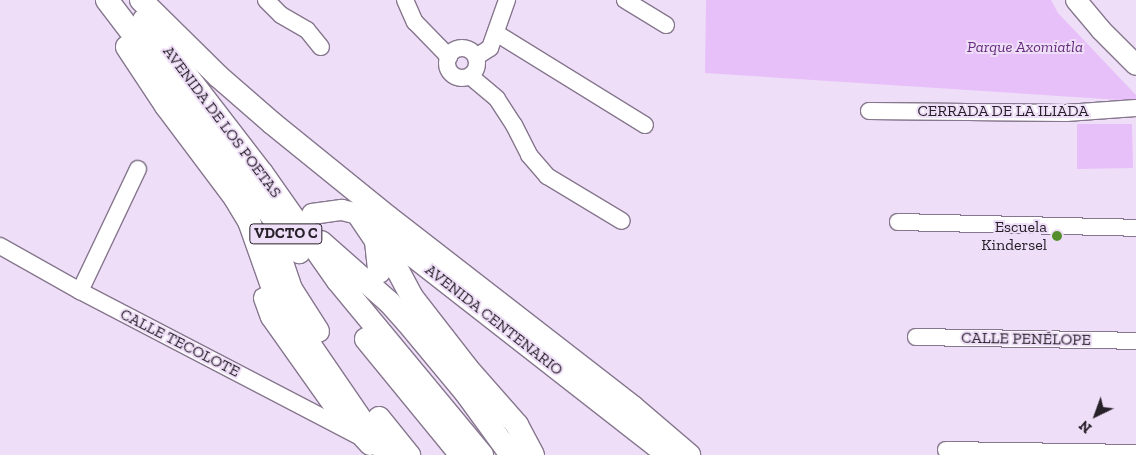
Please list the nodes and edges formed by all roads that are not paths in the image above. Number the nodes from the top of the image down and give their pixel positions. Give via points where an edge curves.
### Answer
1 (141, 0) edge
2 (266, 0) edge
3 (405, 0) edge
4 (507, 0) edge
5 (625, 0) edge
6 (1076, 0) edge
7 (117, 4) edge
8 (666, 25) dead end
9 (496, 33) junction
10 (321, 46) dead end
11 (449, 57) junction
12 (476, 57) junction
13 (1136, 65) edge
14 (470, 76) junction
15 (1136, 108) edge
16 (869, 111) dead end
17 (644, 125) dead end
18 (138, 169) dead end
19 (262, 174) junction
20 (312, 214) dead end
21 (358, 214) junction
22 (622, 221) dead end
23 (898, 222) dead end
24 (1136, 228) edge
25 (380, 230) junction
26 (0, 246) edge
27 (273, 246) dead end
28 (379, 272) dead end
29 (80, 291) junction
30 (264, 298) dead end
31 (386, 308) dead end
32 (916, 337) dead end
33 (546, 340) junction
34 (1136, 341) edge
35 (568, 371) junction
36 (431, 373) junction
37 (622, 398) junction
38 (473, 403) junction
39 (361, 437) junction
40 (500, 450) edge
41 (946, 450) dead end
42 (1136, 453) edge
43 (381, 455) edge
44 (388, 455) edge
45 (409, 455) edge
46 (533, 455) edge
47 (666, 455) edge
48 (689, 455) edge

1 - 33 highway via 272,123
2 - 10 street via 281,16 307,30
3 - 11 street via 415,22
4 - 9 street
5 - 8 street
6 - 13 main road
7 - 19 highway, AVENIDA DE LOS POETAS / VDCTO C
7 - 40 highway, AVENIDA DE LOS POETAS / VDCTO C via 352,321
7 - 44 highway via 118,30 145,76 242,209 270,283 286,310
9 - 12 street via 490,48
9 - 17 street
11 - 12 street via 452,52 462,49
11 - 14 street via 448,67 454,76
12 - 14 street via 477,68
14 - 22 street via 497,99 529,155 547,176
15 - 16 street, CERRADA DE LA ILIADA via 1066,113
18 - 29 street
19 - 38 highway via 317,238 389,302
19 - 40 highway, AVENIDA DE LOS POETAS / VDCTO C via 338,281
20 - 21 main road, AVENIDA CENTENARIO via 342,210
21 - 25 main road, AVENIDA CENTENARIO
21 - 28 highway via 376,241
23 - 24 street
25 - 35 main road, AVENIDA CENTENARIO
25 - 40 highway via 404,282 422,311 466,368
26 - 29 street, CALLE TECOLOTE
27 - 45 highway via 309,318 387,430
29 - 39 street, CALLE TECOLOTE
30 - 39 main road via 271,317 334,406
31 - 36 highway
32 - 34 street, CALLE PENÉLOPE
33 - 35 highway
33 - 37 highway
35 - 37 highway via 606,395
35 - 47 main road, AVENIDA CENTENARIO
36 - 38 highway
36 - 40 highway via 435,387
37 - 48 highway
38 - 40 highway
39 - 43 main road
40 - 46 highway
41 - 42 street

